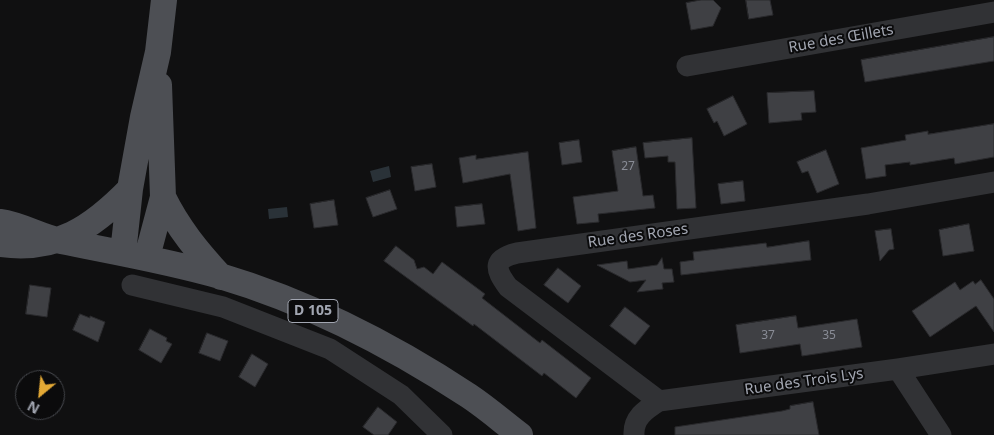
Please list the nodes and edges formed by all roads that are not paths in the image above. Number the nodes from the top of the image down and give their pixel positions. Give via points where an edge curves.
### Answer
1 (164, 0) edge
2 (994, 12) edge
3 (158, 52) junction
4 (687, 66) dead end
5 (994, 182) edge
6 (130, 189) junction
7 (163, 197) junction
8 (0, 222) edge
9 (58, 240) junction
10 (0, 244) edge
11 (135, 255) junction
12 (221, 277) junction
13 (132, 285) dead end
14 (994, 354) edge
15 (898, 369) junction
16 (659, 401) junction
17 (442, 435) edge
18 (520, 435) edge
19 (634, 435) edge
20 (941, 435) edge

1 - 3 main road
2 - 4 street, Rue des Œillets
3 - 6 main road
3 - 7 main road
5 - 16 street, Rue des Roses via 868,204 517,254 499,261 500,277 508,287
6 - 9 main road via 88,226
6 - 11 main road
7 - 11 main road
7 - 12 main road via 184,234
8 - 9 main road, D 105
9 - 10 main road, D 105 via 20,247
9 - 11 main road, D 105
11 - 12 main road, D 105
12 - 18 main road, D 105 via 327,317 402,354 470,397
13 - 17 street via 223,307 330,349 401,395
14 - 15 street, Rue des Trois Lys
15 - 16 street, Rue des Trois Lys
15 - 20 street
16 - 19 street, Rue des Trois Lys via 640,415

